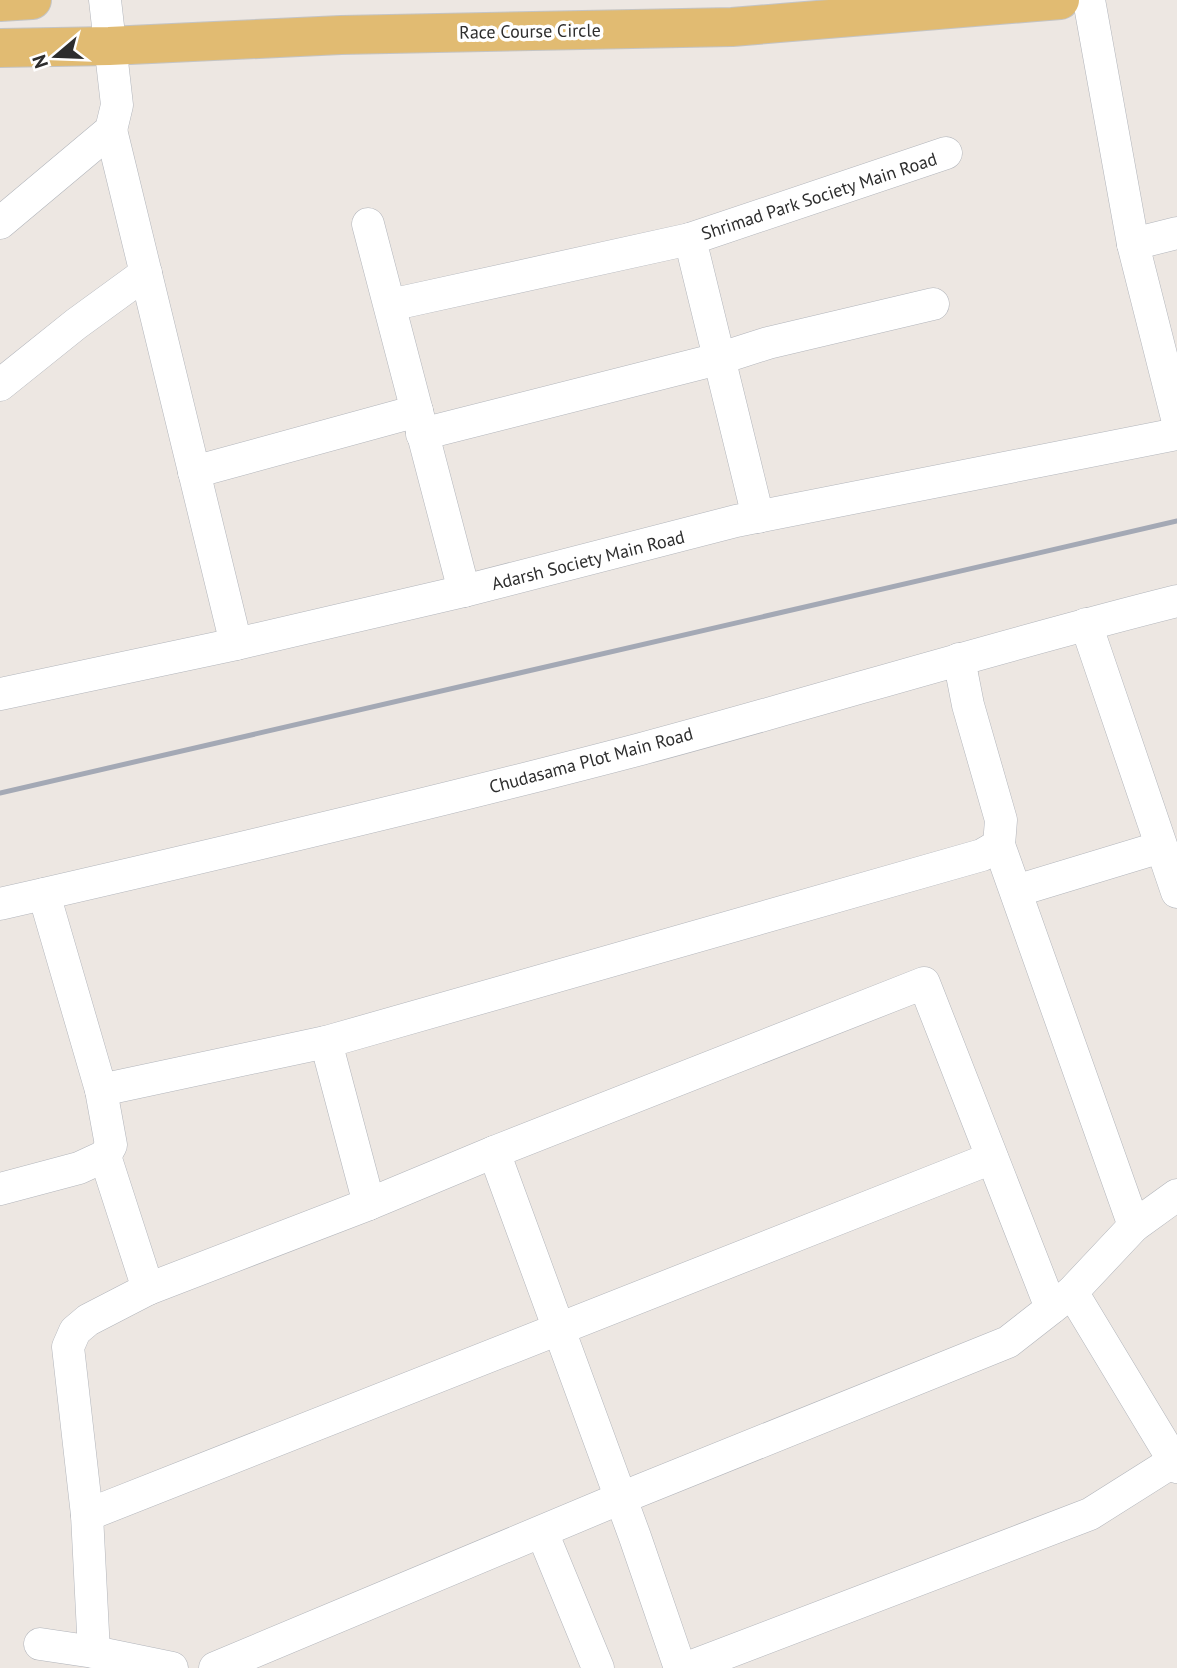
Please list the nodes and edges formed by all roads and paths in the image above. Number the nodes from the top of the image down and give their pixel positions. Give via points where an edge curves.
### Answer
1 (32, 0) edge
2 (105, 0) edge
3 (1060, 0) edge
4 (1089, 0) edge
5 (0, 2) edge
6 (109, 46) junction
7 (0, 48) edge
8 (111, 130) junction
9 (946, 153) dead end
10 (0, 223) edge
11 (369, 224) dead end
12 (1177, 233) edge
13 (690, 239) junction
14 (1133, 244) junction
15 (146, 273) junction
16 (933, 304) dead end
17 (390, 305) junction
18 (718, 359) junction
19 (0, 385) edge
20 (1177, 418) edge
21 (420, 423) junction
22 (1177, 434) edge
23 (194, 472) junction
24 (758, 517) junction
25 (464, 591) junction
26 (1177, 601) edge
27 (1086, 624) junction
28 (236, 644) junction
29 (959, 659) junction
30 (0, 694) edge
31 (999, 845) junction
32 (1161, 847) junction
33 (1176, 886) edge
34 (1016, 891) junction
35 (44, 894) junction
36 (0, 904) edge
37 (326, 1042) junction
38 (101, 1090) junction
39 (494, 1152) junction
40 (105, 1156) junction
41 (992, 1158) junction
42 (0, 1189) edge
43 (1177, 1195) edge
44 (369, 1204) junction
45 (1134, 1226) junction
46 (148, 1289) junction
47 (1061, 1300) junction
48 (559, 1329) junction
49 (1176, 1462) edge
50 (621, 1499) junction
51 (86, 1515) junction
52 (542, 1532) junction
53 (40, 1644) dead end
54 (94, 1652) junction
55 (172, 1668) edge
56 (215, 1668) edge
57 (598, 1668) edge
58 (680, 1668) edge
59 (687, 1668) edge

1 - 5 main road
2 - 6 street
3 - 6 main road, Race Course Circle via 732,27 341,35
4 - 14 street
6 - 7 main road, Race Course Circle
6 - 8 street via 117,105
8 - 10 street
8 - 15 street
9 - 13 street, Shrimad Park Society Main Road
11 - 17 street
12 - 14 street
13 - 17 street
13 - 18 street, Shrimad Park Society Main Road
14 - 20 street
15 - 19 street
15 - 23 street
16 - 18 street
17 - 21 street
18 - 21 street
18 - 24 street, Shrimad Park Society Main Road
21 - 23 street
21 - 25 street
22 - 24 street, Adarsh Society Main Road
23 - 28 street
24 - 25 street, Adarsh Society Main Road
25 - 28 street, Adarsh Society Main Road
26 - 27 street, Chudasama Plot Main Road
27 - 29 street, Chudasama Plot Main Road
27 - 32 street
28 - 30 street, Adarsh Society Main Road
29 - 31 street via 1001,820
29 - 35 street, Chudasama Plot Main Road via 642,748 232,852
31 - 34 street
31 - 37 street via 941,868
32 - 33 street
32 - 34 street
34 - 45 street
35 - 36 street, Chudasama Plot Main Road
35 - 38 street
37 - 38 street
37 - 44 street
38 - 40 street via 111,1145
39 - 41 street via 924,983
39 - 44 street
39 - 48 street
40 - 42 street via 55,1176
40 - 46 street
41 - 47 street
41 - 48 street
43 - 45 street
44 - 46 street
45 - 47 street
46 - 51 street via 88,1320 75,1331 68,1347
47 - 49 street
47 - 50 street via 1008,1342
48 - 50 street
48 - 51 street
49 - 59 street via 1090,1514
50 - 52 street
50 - 58 street
51 - 54 street
52 - 56 street
52 - 57 street
53 - 54 street
54 - 55 street

